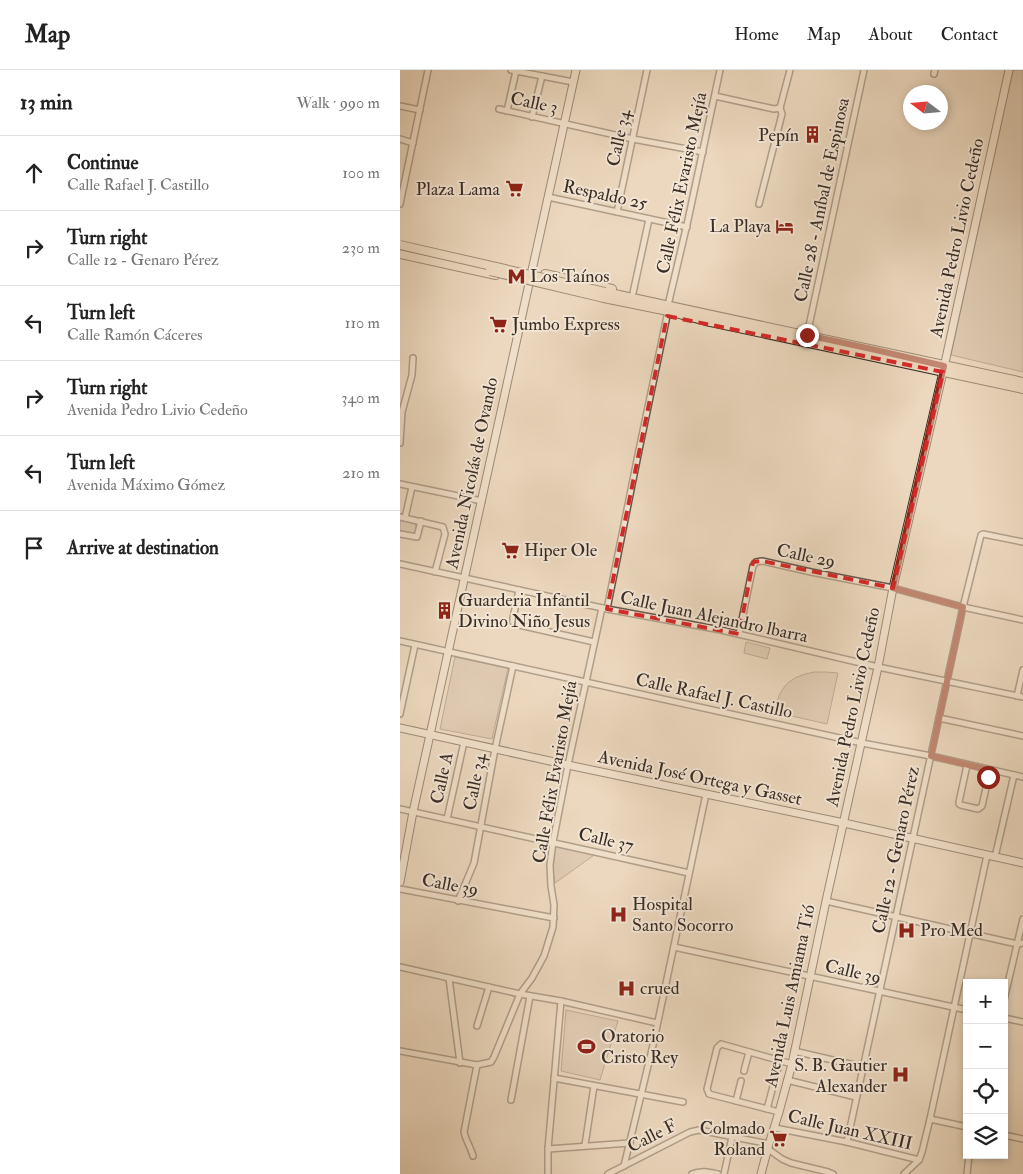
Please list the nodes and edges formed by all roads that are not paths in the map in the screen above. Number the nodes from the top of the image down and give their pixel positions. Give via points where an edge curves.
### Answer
1 (428, 70) edge
2 (514, 70) edge
3 (576, 70) edge
4 (647, 70) edge
5 (720, 70) edge
6 (790, 70) edge
7 (864, 70) edge
8 (1009, 70) edge
9 (542, 76) junction
10 (573, 82) junction
11 (715, 96) junction
12 (400, 106) edge
13 (780, 108) junction
14 (499, 109) dead end
15 (420, 110) junction
16 (507, 111) junction
17 (532, 117) junction
18 (563, 123) junction
19 (400, 139) edge
20 (632, 139) junction
21 (413, 143) junction
22 (703, 152) junction
23 (548, 197) junction
24 (400, 202) edge
25 (759, 204) dead end
26 (617, 212) junction
27 (649, 219) junction
28 (686, 227) junction
29 (400, 244) edge
30 (400, 250) edge
31 (400, 254) edge
32 (531, 272) junction
33 (528, 283) junction
34 (633, 293) junction
35 (604, 295) junction
36 (670, 301) junction
37 (667, 316) junction
38 (707, 317) junction
39 (807, 335) junction
40 (413, 358) dead end
41 (943, 369) junction
42 (1023, 382) edge
43 (1023, 389) edge
44 (400, 444) edge
45 (400, 484) edge
46 (412, 487) junction
47 (482, 501) junction
48 (403, 517) edge
49 (421, 521) junction
50 (400, 534) edge
51 (1023, 542) edge
52 (400, 564) edge
53 (435, 572) junction
54 (465, 578) junction
55 (893, 588) junction
56 (519, 590) junction
57 (963, 607) junction
58 (605, 608) junction
59 (1023, 620) edge
60 (739, 634) junction
61 (400, 641) edge
62 (594, 642) junction
63 (415, 645) junction
64 (448, 653) junction
65 (513, 666) junction
66 (878, 667) junction
67 (1023, 670) edge
68 (586, 682) junction
69 (947, 682) junction
70 (1020, 697) edge
71 (400, 714) edge
72 (939, 718) junction
73 (400, 728) edge
74 (431, 734) junction
75 (1023, 736) edge
76 (464, 742) junction
77 (862, 743) junction
78 (495, 749) junction
79 (931, 756) junction
80 (568, 765) junction
81 (967, 765) junction
82 (990, 770) junction
83 (1014, 775) junction
84 (1023, 777) edge
85 (706, 794) junction
86 (400, 809) edge
87 (413, 812) junction
88 (447, 820) junction
89 (844, 823) junction
90 (480, 827) junction
91 (912, 839) junction
92 (553, 842) junction
93 (991, 856) junction
94 (1023, 863) edge
95 (689, 874) junction
96 (400, 882) edge
97 (400, 889) edge
98 (458, 901) junction
99 (826, 901) junction
100 (896, 916) junction
101 (554, 918) junction
102 (1023, 919) edge
103 (970, 933) junction
104 (1023, 943) edge
105 (1017, 944) junction
106 (674, 947) junction
107 (400, 967) edge
108 (810, 976) junction
109 (449, 978) junction
110 (1008, 983) edge
111 (489, 987) junction
112 (879, 992) junction
113 (520, 994) junction
114 (530, 996) junction
115 (561, 1002) junction
116 (955, 1007) junction
117 (963, 1009) edge
118 (1008, 1019) edge
119 (1023, 1022) edge
120 (657, 1023) junction
121 (477, 1026) dead end
122 (400, 1051) edge
123 (794, 1051) junction
124 (749, 1052) junction
125 (780, 1060) junction
126 (460, 1063) junction
127 (792, 1064) junction
128 (477, 1065) junction
129 (863, 1067) junction
130 (744, 1071) dead end
131 (554, 1078) junction
132 (788, 1080) junction
133 (741, 1081) dead end
134 (594, 1086) junction
135 (641, 1095) junction
136 (856, 1097) junction
137 (511, 1100) dead end
138 (736, 1101) junction
139 (682, 1102) dead end
140 (767, 1109) junction
141 (779, 1112) junction
142 (930, 1119) junction
143 (963, 1126) edge
144 (775, 1128) junction
145 (1008, 1136) edge
146 (732, 1137) junction
147 (1023, 1139) edge
148 (630, 1142) junction
149 (846, 1142) junction
150 (585, 1146) junction
151 (768, 1146) junction
152 (548, 1149) junction
153 (473, 1156) dead end
154 (969, 1159) edge
155 (919, 1160) junction
156 (624, 1166) junction
157 (548, 1174) edge
158 (608, 1174) edge
159 (692, 1174) edge
160 (718, 1174) edge
161 (724, 1174) edge
162 (761, 1174) edge
163 (833, 1174) edge
164 (904, 1174) edge
165 (967, 1174) edge

1 - 15 street
2 - 9 street
2 - 16 street
3 - 10 main road, Avenida Nicolás de Ovando
4 - 20 street, Calle 34
5 - 11 street, Calle Félix Evaristo Mejía
6 - 13 street
7 - 39 street, Calle 28 - Aníbal de Espinosa
8 - 41 main road, Avenida Pedro Livio Cedeño
9 - 10 street
9 - 17 street
10 - 18 main road, Avenida Nicolás de Ovando
11 - 13 street
11 - 22 street, Calle Félix Evaristo Mejía
12 - 15 street
13 - 25 street via 782,114
14 - 16 street, Calle 3
15 - 21 street
16 - 17 street, Calle 3
17 - 18 street, Calle 3
18 - 20 street, Calle 3
18 - 23 main road, Avenida Nicolás de Ovando
19 - 21 street
20 - 22 street, Calle 3
20 - 26 street, Calle 34
21 - 24 street
22 - 28 street, Calle Félix Evaristo Mejía
23 - 26 street, Respaldo 25
23 - 32 main road, Avenida Nicolás de Ovando
26 - 27 street, Respaldo 25
27 - 28 street, Respaldo 25
27 - 34 street
28 - 36 street, Calle Félix Evaristo Mejía
29 - 32 main road
29 - 35 main road, bridge
30 - 35 main road, bridge
31 - 33 main road
32 - 33 main road, Avenida Nicolás de Ovando
32 - 34 main road
33 - 37 main road
33 - 47 main road, Avenida Nicolás de Ovando
34 - 36 main road
35 - 38 main road
36 - 38 main road
37 - 38 main road
37 - 58 street, Calle Félix Evaristo Mejía
38 - 39 main road
38 - 41 main road
39 - 41 main road
40 - 44 street via 402,412
41 - 42 main road
41 - 43 main road
41 - 55 main road, Avenida Pedro Livio Cedeño
45 - 46 street
46 - 47 street
46 - 48 street
47 - 54 main road, Avenida Nicolás de Ovando
48 - 49 street
49 - 50 street via 417,537
49 - 53 street via 444,530
51 - 57 street, Calle 12 - Genaro Pérez via 982,534
52 - 53 street, Calle Juan Alejandro lbarra
53 - 54 street, Calle Juan Alejandro lbarra
54 - 56 street, Calle Juan Alejandro lbarra
54 - 64 main road, Avenida Nicolás de Ovando
55 - 57 street, Calle 29
55 - 60 street, Calle 29 via 762,560 753,566
55 - 66 main road, Avenida Pedro Livio Cedeño
56 - 58 street, Calle Juan Alejandro lbarra
56 - 62 street via 513,618 515,624
57 - 59 street, Calle 29
57 - 69 street, Calle 12 - Genaro Pérez
58 - 60 street, Calle Juan Alejandro lbarra
58 - 62 street, Calle Félix Evaristo Mejía
60 - 66 street, Calle Juan Alejandro lbarra
61 - 63 street, Calle Rafael J. Castillo
62 - 68 street, Calle Félix Evaristo Mejía
63 - 64 street, Calle Rafael J. Castillo
63 - 71 street
64 - 65 street, Calle Rafael J. Castillo
64 - 74 main road, Avenida Nicolás de Ovando
65 - 68 street, Calle Rafael J. Castillo
65 - 78 street, Calle 34
66 - 69 street, Calle Juan Alejandro lbarra
66 - 77 main road, Avenida Pedro Livio Cedeño
67 - 70 street
68 - 77 street, Calle Rafael J. Castillo
68 - 80 street, Calle Félix Evaristo Mejía
69 - 70 street, Calle Juan Alejandro lbarra
69 - 72 street, Calle 12 - Genaro Pérez
72 - 75 street
72 - 79 street, Calle 12 - Genaro Pérez
73 - 74 main road, Avenida José Ortega y Gasset
74 - 76 main road, Avenida José Ortega y Gasset
74 - 87 main road, Avenida Nicolás de Ovando
76 - 78 main road, Avenida José Ortega y Gasset
76 - 88 street, Calle A
77 - 79 street, Calle Rafael J. Castillo
77 - 89 main road, Avenida Pedro Livio Cedeño
78 - 80 main road, Avenida José Ortega y Gasset
78 - 90 street, Calle 34
79 - 81 street, Calle Rafael J. Castillo
79 - 91 street, Calle 12 - Genaro Pérez
80 - 85 main road, Avenida José Ortega y Gasset
80 - 92 street, Calle Félix Evaristo Mejía
81 - 82 street, Calle Rafael J. Castillo
81 - 82 street via 959,802 961,806 978,809 982,806
82 - 83 street, Calle Rafael J. Castillo
83 - 84 street, Calle Rafael J. Castillo
83 - 93 street
85 - 89 main road, Avenida José Ortega y Gasset
85 - 95 street
86 - 87 street, Calle 37
87 - 88 street, Calle 37
87 - 96 main road, Avenida Nicolás de Ovando
88 - 90 street, Calle 37
89 - 91 main road, Avenida José Ortega y Gasset
89 - 99 main road, Avenida Luis Amiama Tió
90 - 92 street, Calle 37
90 - 98 street, Calle 34 via 474,863
91 - 93 main road, Avenida José Ortega y Gasset
91 - 100 street, Calle 12 - Genaro Pérez
92 - 95 street, Calle 37
92 - 101 street, Calle Félix Evaristo Mejía via 550,865
93 - 94 main road, Avenida José Ortega y Gasset
93 - 103 street
95 - 106 street
97 - 98 street, Calle 39
98 - 101 street, Calle 39
99 - 100 street
99 - 108 main road, Avenida Luis Amiama Tió
100 - 103 street
100 - 112 street, Calle 12 - Genaro Pérez
101 - 113 street, Calle Félix Evaristo Mejía via 544,956
102 - 105 street
103 - 105 street
103 - 116 street
104 - 105 street
105 - 110 street
106 - 108 street, Calle 39
106 - 120 street
107 - 109 street
108 - 112 street, Calle 39
108 - 123 main road, Avenida Luis Amiama Tió
109 - 111 street
109 - 126 street
111 - 113 street
111 - 121 street
112 - 116 street, Calle 39
112 - 129 street, Calle 12 - Genaro Pérez
113 - 114 street
113 - 128 street, Calle Félix Evaristo Mejía via 494,1058
114 - 115 street
114 - 137 street
115 - 120 street
115 - 131 street
116 - 117 street, Calle 39
116 - 142 street
118 - 119 street
120 - 135 street
122 - 126 street
123 - 127 main road, Avenida Luis Amiama Tió
123 - 129 street
124 - 125 street
124 - 130 street
124 - 138 street via 721,1044 717,1048 707,1092
125 - 127 street
125 - 140 street
126 - 128 street
127 - 132 main road, Avenida Luis Amiama Tió
128 - 153 street via 464,1132
129 - 136 street, Calle 12 - Genaro Pérez
131 - 134 street
131 - 152 street
132 - 136 street
132 - 141 main road, Avenida Luis Amiama Tió
133 - 138 street
134 - 135 street
134 - 150 street
135 - 139 street
135 - 148 street
136 - 149 street, Calle 12 - Genaro Pérez
138 - 140 street
140 - 141 street
141 - 144 main road, Avenida Luis Amiama Tió
142 - 143 street
142 - 155 street
144 - 149 street, Calle Juan XXIII
144 - 151 main road, Avenida Luis Amiama Tió
145 - 147 street
146 - 151 street, Calle F
146 - 156 street, Calle F via 700,1130 690,1132
146 - 161 street
148 - 150 street
148 - 156 street
149 - 155 street, Calle Juan XXIII
150 - 152 street
151 - 162 main road, Avenida Luis Amiama Tió
151 - 163 street via 791,1163
152 - 157 street
154 - 165 street
155 - 164 street
156 - 158 street, Calle F
159 - 160 street via 706,1171

